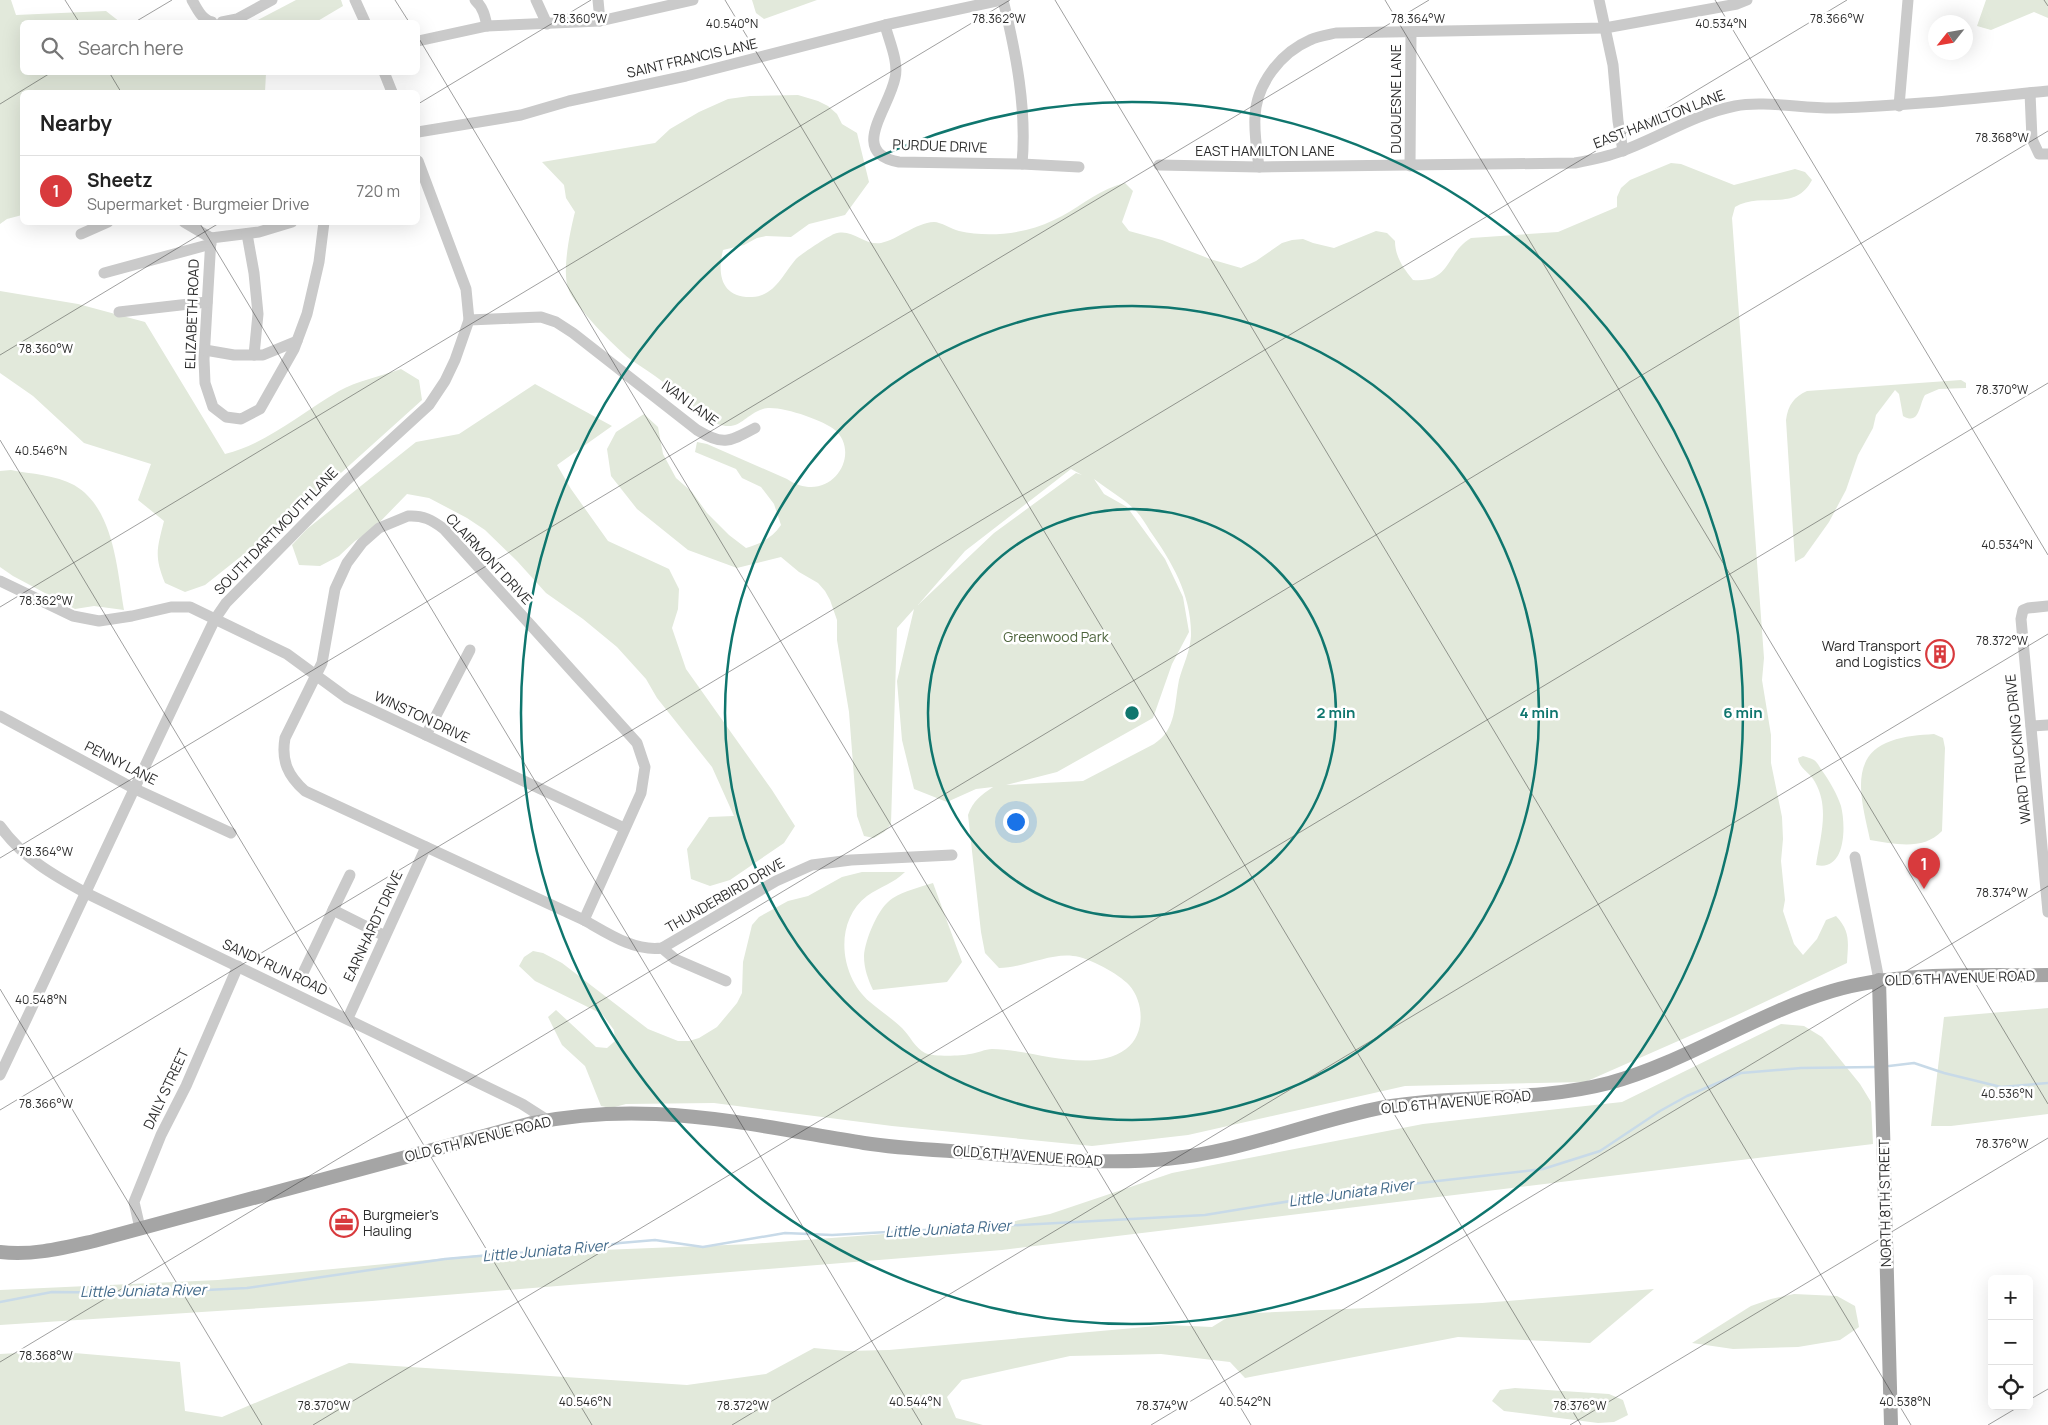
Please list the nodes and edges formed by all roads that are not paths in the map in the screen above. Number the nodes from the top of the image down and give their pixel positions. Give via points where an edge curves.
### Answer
1 (192, 0) edge
2 (272, 0) edge
3 (355, 0) edge
4 (475, 0) edge
5 (536, 0) edge
6 (598, 0) edge
7 (692, 0) edge
8 (1002, 0) edge
9 (1599, 0) edge
10 (1747, 0) edge
11 (1908, 0) edge
12 (661, 3) edge
13 (207, 20) edge
14 (232, 20) edge
15 (364, 20) edge
16 (600, 21) junction
17 (547, 24) junction
18 (885, 25) junction
19 (487, 26) junction
20 (1605, 28) junction
21 (1411, 32) junction
22 (420, 41) edge
23 (385, 75) edge
24 (388, 90) edge
25 (2048, 91) edge
26 (2030, 93) junction
27 (1899, 106) junction
28 (420, 132) edge
29 (1623, 151) junction
30 (2048, 154) edge
31 (1022, 164) junction
32 (1159, 165) dead end
33 (420, 166) edge
34 (1410, 166) junction
35 (1079, 167) dead end
36 (1259, 167) junction
37 (101, 225) edge
38 (188, 225) edge
39 (285, 225) edge
40 (324, 225) edge
41 (81, 234) dead end
42 (247, 234) junction
43 (211, 241) junction
44 (104, 273) dead end
45 (207, 302) junction
46 (119, 312) dead end
47 (469, 320) junction
48 (297, 341) junction
49 (205, 350) junction
50 (254, 355) junction
51 (754, 428) dead end
52 (0, 581) edge
53 (2048, 606) edge
54 (216, 619) junction
55 (470, 650) dead end
56 (316, 674) junction
57 (0, 716) edge
58 (2048, 725) edge
59 (2031, 726) junction
60 (426, 735) junction
61 (133, 788) junction
62 (0, 826) edge
63 (624, 828) junction
64 (231, 833) dead end
65 (426, 847) junction
66 (952, 855) dead end
67 (1855, 857) dead end
68 (350, 875) dead end
69 (86, 893) junction
70 (333, 910) junction
71 (2048, 912) edge
72 (584, 920) junction
73 (385, 936) junction
74 (662, 948) junction
75 (238, 966) junction
76 (304, 971) dead end
77 (2048, 976) edge
78 (1879, 980) junction
79 (726, 981) dead end
80 (348, 1018) junction
81 (0, 1075) edge
82 (547, 1120) junction
83 (140, 1228) junction
84 (0, 1252) edge
85 (1891, 1425) edge

1 - 13 street
2 - 14 street
3 - 15 street
4 - 19 street via 485,14
5 - 17 street
6 - 16 street
7 - 12 street
8 - 18 street, SAINT FRANCIS LANE
8 - 31 street via 1016,62 1024,144
9 - 20 street
10 - 20 street
11 - 27 street
12 - 16 street
16 - 17 street
17 - 19 street
18 - 28 street, SAINT FRANCIS LANE via 521,115
18 - 31 street, PURDUE DRIVE via 896,69 874,133 875,150 880,156 900,162
19 - 22 street
20 - 21 street
20 - 29 street
21 - 34 street, DUQUESNE LANE
21 - 36 street via 1336,33 1311,39 1285,56 1263,85 1258,100 1255,117
23 - 24 street
25 - 26 street, EAST HAMILTON LANE
26 - 27 street, EAST HAMILTON LANE
26 - 30 street via 2032,139 2039,154
27 - 29 street, EAST HAMILTON LANE via 1812,108 1737,105 1715,110
29 - 34 street, EAST HAMILTON LANE via 1575,163
31 - 35 street, PURDUE DRIVE
32 - 36 street, EAST HAMILTON LANE
33 - 47 street, SOUTH DARTMOUTH LANE via 466,288
34 - 36 street, EAST HAMILTON LANE
37 - 41 street
38 - 43 street
39 - 42 street
40 - 48 street, ELIZABETH ROAD via 319,262
42 - 43 street
42 - 50 street via 258,314
43 - 44 street
43 - 45 street, ELIZABETH ROAD
45 - 46 street
45 - 49 street, ELIZABETH ROAD
47 - 51 street, IVAN LANE via 528,316 551,320 573,333 712,439 732,440
47 - 54 street, SOUTH DARTMOUTH LANE via 451,368 429,405 347,480 226,603
48 - 49 street, ELIZABETH ROAD via 260,409 241,418 226,417 213,407 205,383
48 - 50 street
49 - 50 street
52 - 54 street, WINSTON DRIVE via 73,616 99,621 171,606 190,607
53 - 59 street, WARD TRUCKING DRIVE via 2028,608 2021,616
54 - 56 street, WINSTON DRIVE via 287,654
54 - 61 street, SOUTH DARTMOUTH LANE
55 - 60 street
56 - 60 street, WINSTON DRIVE via 347,698
56 - 63 street, CLAIRMONT DRIVE via 322,663 335,589 347,563 379,528 408,516 431,519 444,529 637,743 645,767 645,779
56 - 65 street, CLAIRMONT DRIVE via 285,738 283,749 288,772 305,791
57 - 61 street, PENNY LANE
58 - 59 street
59 - 71 street, WARD TRUCKING DRIVE
60 - 63 street, WINSTON DRIVE
61 - 64 street, PENNY LANE
61 - 69 street, SOUTH DARTMOUTH LANE
62 - 69 street, SANDY RUN ROAD via 34,863
63 - 72 street, CLAIRMONT DRIVE
65 - 72 street, CLAIRMONT DRIVE
65 - 73 street, EARNHARDT DRIVE
66 - 74 street, THUNDERBIRD DRIVE via 812,865 776,881
67 - 78 street
68 - 70 street
69 - 75 street, SANDY RUN ROAD
69 - 81 street, SOUTH DARTMOUTH LANE
70 - 73 street
70 - 76 street
72 - 74 street, CLAIRMONT DRIVE via 638,947
73 - 80 street, EARNHARDT DRIVE
74 - 79 street via 675,960
75 - 80 street, SANDY RUN ROAD
75 - 83 street, DAILY STREET via 134,1202
77 - 78 main road, OLD 6TH AVENUE ROAD
78 - 82 main road, OLD 6TH AVENUE ROAD via 1802,1001 1609,1083 1563,1091 1386,1107 1249,1144 1178,1158 1106,1161 912,1148 662,1114 603,1114
78 - 85 main road, NORTH 8TH STREET
80 - 82 street, SANDY RUN ROAD via 522,1104
82 - 83 main road, OLD 6TH AVENUE ROAD
83 - 84 main road, OLD 6TH AVENUE ROAD via 50,1250

